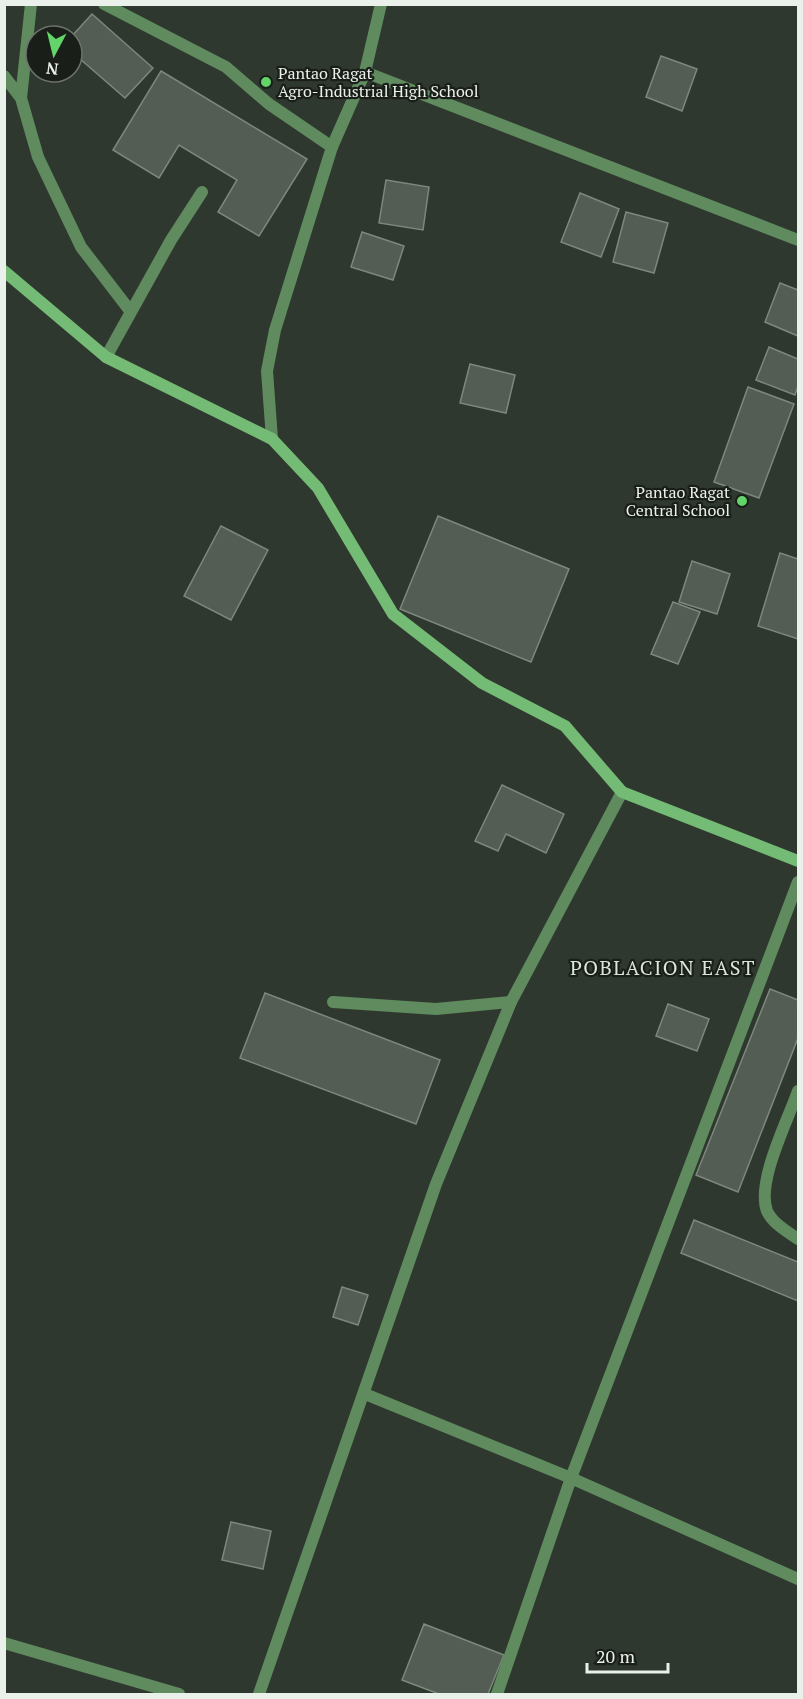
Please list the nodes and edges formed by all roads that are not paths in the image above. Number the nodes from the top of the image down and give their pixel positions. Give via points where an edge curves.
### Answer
1 (31, 4) edge
2 (104, 4) edge
3 (381, 4) edge
4 (364, 72) junction
5 (4, 76) edge
6 (21, 98) junction
7 (333, 147) junction
8 (202, 192) dead end
9 (798, 240) edge
10 (4, 271) edge
11 (131, 312) junction
12 (106, 357) junction
13 (272, 439) junction
14 (622, 792) junction
15 (798, 861) edge
16 (798, 882) edge
17 (333, 1002) dead end
18 (511, 1002) junction
19 (798, 1091) edge
20 (798, 1239) edge
21 (365, 1394) junction
22 (571, 1478) junction
23 (798, 1579) edge
24 (4, 1643) edge
25 (180, 1695) edge
26 (259, 1695) edge
27 (497, 1695) edge

1 - 6 street
2 - 7 street via 226,67 269,104
3 - 4 street
4 - 7 street
4 - 9 street
5 - 6 street
6 - 11 street via 38,157 81,247
7 - 13 street via 275,330 267,371
8 - 11 street
10 - 12 main road
11 - 12 street
12 - 13 main road
13 - 14 main road via 318,488 393,614 482,683 565,726
14 - 15 main road
14 - 18 street
16 - 22 street
17 - 18 street via 436,1009
18 - 21 street via 436,1184
19 - 20 street via 768,1173 764,1195 776,1224
21 - 22 street
21 - 26 street
22 - 23 street
22 - 27 street
24 - 25 street

